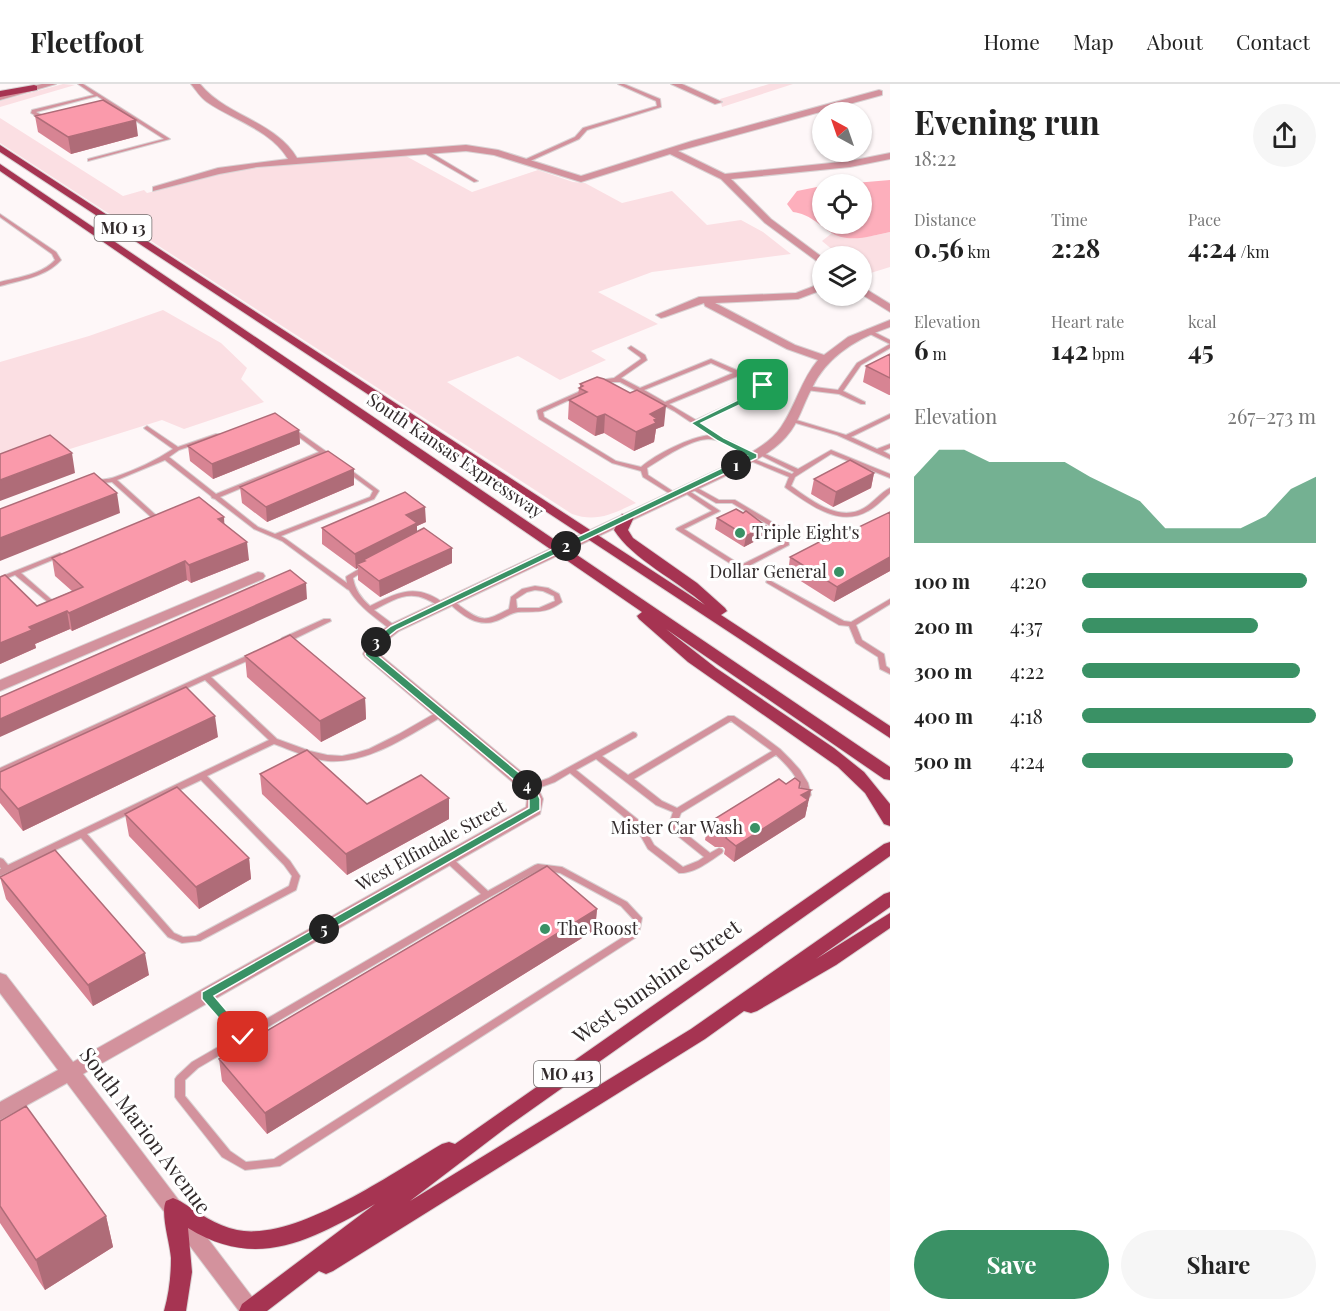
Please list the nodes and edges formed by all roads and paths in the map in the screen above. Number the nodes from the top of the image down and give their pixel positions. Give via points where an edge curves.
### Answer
1 (52, 84) edge
2 (80, 84) edge
3 (195, 84) edge
4 (620, 84) edge
5 (675, 84) edge
6 (34, 88) joint
7 (881, 91) edge
8 (0, 95) edge
9 (98, 95) junction
10 (718, 102) dead end
11 (111, 103) junction
12 (100, 106) edge
13 (57, 117) edge
14 (0, 148) edge
15 (670, 151) junction
16 (426, 152) junction
17 (890, 156) edge
18 (90, 160) dead end
19 (526, 161) junction
20 (294, 162) junction
21 (0, 167) edge
22 (724, 177) junction
23 (476, 181) dead end
24 (156, 189) dead end
25 (0, 215) edge
26 (812, 254) edge
27 (0, 284) edge
28 (812, 290) edge
29 (872, 297) edge
30 (712, 299) junction
31 (890, 309) edge
32 (661, 315) dead end
33 (890, 323) edge
34 (868, 331) junction
35 (890, 344) edge
36 (631, 348) dead end
37 (825, 358) junction
38 (739, 373) junction
39 (615, 380) junction
40 (806, 387) junction
41 (636, 388) junction
42 (840, 392) junction
43 (863, 403) dead end
44 (664, 404) junction
45 (890, 416) edge
46 (791, 420) junction
47 (695, 423) junction
48 (285, 425) edge
49 (147, 428) dead end
50 (221, 434) edge
51 (847, 437) junction
52 (721, 440) junction
53 (890, 446) edge
54 (177, 449) junction
55 (878, 451) junction
56 (323, 452) junction
57 (754, 456) junction
58 (165, 457) junction
59 (890, 457) edge
60 (644, 470) junction
61 (800, 472) junction
62 (792, 476) junction
63 (889, 477) edge
64 (113, 480) junction
65 (83, 486) edge
66 (890, 490) edge
67 (684, 491) junction
68 (214, 497) junction
69 (736, 503) junction
70 (717, 510) junction
71 (165, 513) edge
72 (155, 517) junction
73 (627, 517) junction
74 (144, 522) edge
75 (276, 536) junction
76 (589, 536) junction
77 (560, 549) junction
78 (70, 551) edge
79 (369, 566) edge
80 (17, 573) junction
81 (258, 576) dead end
82 (0, 579) edge
83 (769, 582) dead end
84 (611, 584) junction
85 (350, 588) junction
86 (51, 602) edge
87 (890, 602) edge
88 (446, 603) junction
89 (370, 609) junction
90 (513, 610) junction
91 (327, 621) dead end
92 (852, 624) junction
93 (394, 628) junction
94 (751, 640) junction
95 (277, 644) edge
96 (267, 649) edge
97 (890, 672) edge
98 (206, 676) junction
99 (0, 686) edge
100 (442, 713) junction
101 (890, 733) edge
102 (633, 735) dead end
103 (274, 741) junction
104 (777, 751) junction
105 (597, 756) junction
106 (571, 770) junction
107 (0, 771) edge
108 (202, 776) junction
109 (890, 776) edge
110 (627, 779) junction
111 (530, 788) junction
112 (801, 801) edge
113 (678, 811) junction
114 (890, 820) edge
115 (82, 834) junction
116 (889, 848) edge
117 (719, 851) dead end
118 (710, 857) junction
119 (448, 859) junction
120 (0, 861) edge
121 (3, 872) edge
122 (488, 895) junction
123 (890, 898) edge
124 (890, 920) edge
125 (0, 980) edge
126 (206, 995) junction
127 (698, 1034) junction
128 (243, 1037) junction
129 (70, 1073) junction
130 (0, 1112) edge
131 (500, 1120) junction
132 (173, 1207) junction
133 (250, 1310) edge
134 (175, 1311) edge

1 - 6 street
2 - 9 lane
3 - 20 street via 211,101 278,141 291,153
4 - 19 lane via 658,100 659,107 585,129 577,138
5 - 10 street
6 - 8 main road
7 - 15 street
9 - 11 lane
9 - 13 lane via 33,113 47,120
11 - 12 lane
11 - 18 lane via 168,139
14 - 76 main road, South Kansas Expressway / MO 13
15 - 19 street via 581,179
15 - 22 street
16 - 19 street via 479,149
16 - 20 street
16 - 23 lane
17 - 22 street
20 - 24 street via 228,169
21 - 77 main road, South Kansas Expressway / MO 13
22 - 26 street via 768,221
25 - 27 lane via 54,253 58,260 42,271
28 - 30 street via 798,296
29 - 31 street
30 - 32 street
30 - 37 street via 710,304 749,326 791,347
33 - 34 street
34 - 35 lane
34 - 37 street
35 - 42 lane via 859,364
36 - 39 lane via 644,360
37 - 40 street
38 - 41 lane via 717,362 707,362
38 - 44 lane
38 - 47 lane via 763,385 764,390
39 - 41 lane
39 - 60 lane via 540,411 540,418 621,465
40 - 42 lane
40 - 46 street
41 - 44 lane
42 - 43 lane
44 - 47 lane
45 - 51 lane
46 - 51 lane
46 - 57 street via 782,434
47 - 52 lane
48 - 56 lane
49 - 54 lane
50 - 54 lane
51 - 55 lane
52 - 57 lane
52 - 60 lane via 709,437 694,441
53 - 55 lane
54 - 58 lane
55 - 59 lane
56 - 68 lane
56 - 75 lane via 376,491 372,498
57 - 61 lane
57 - 62 lane
57 - 67 street
58 - 64 lane
58 - 68 lane
60 - 67 lane via 645,476
61 - 62 lane
61 - 63 lane via 831,452
62 - 66 lane via 788,487 814,505 843,516 864,511
64 - 65 lane
64 - 72 lane
67 - 69 lane via 718,502
67 - 70 lane
67 - 73 street
68 - 75 lane via 256,528
69 - 70 lane
69 - 70 lane via 785,532 786,544 741,568 679,529
71 - 72 lane
72 - 74 lane
73 - 76 street
73 - 94 main road via 621,530 628,541 692,586
75 - 85 lane
76 - 77 street
76 - 94 main road, South Kansas Expressway / MO 13
77 - 84 main road, South Kansas Expressway / MO 13
77 - 88 street
78 - 80 lane
79 - 85 lane via 349,577
80 - 82 lane
80 - 86 lane
81 - 99 street
83 - 92 lane via 842,623
84 - 109 main road, South Kansas Expressway / MO 13
84 - 114 main road via 685,652 845,764 880,800
85 - 89 lane
87 - 92 lane
88 - 89 lane via 423,593 403,593
88 - 90 lane via 480,621 493,620
88 - 93 street
89 - 93 lane
90 - 90 lane via 540,610 559,602 557,595 546,588 531,588 513,598
91 - 95 lane
92 - 97 lane via 859,641 881,656 883,667
93 - 100 street via 374,644 370,654
94 - 101 main road, South Kansas Expressway / MO 13
96 - 98 lane
98 - 103 lane
98 - 107 lane
100 - 103 lane via 350,758 325,758
100 - 111 street
102 - 105 lane
103 - 108 lane
104 - 110 lane via 731,718
104 - 112 lane via 806,785 807,795
104 - 113 lane
105 - 106 lane
105 - 110 lane
106 - 111 lane
106 - 118 lane via 638,824 651,847 682,871
108 - 115 lane
108 - 115 lane via 287,863 296,876 293,888 196,939 183,940 171,935
110 - 113 lane via 659,803
111 - 119 street, West Elfindale Street via 534,810
113 - 118 lane via 672,827
115 - 121 lane
116 - 131 main road, West Sunshine Street / MO 413
117 - 118 lane
119 - 122 lane
119 - 126 street, West Elfindale Street
120 - 121 lane
122 - 128 lane
122 - 128 lane via 538,867 562,870 624,904 638,918 635,934 276,1163 245,1166 226,1154 180,1097 180,1079 195,1065
123 - 127 main road, MO 413
124 - 127 main road via 777,993
125 - 129 street, South Marion Avenue
126 - 128 lane
126 - 129 street, West Elfindale Street
127 - 133 main road, MO 413
129 - 130 street, West Elfindale Street
129 - 132 street, South Marion Avenue
131 - 132 main road via 328,1219 270,1239 231,1238
131 - 133 main road, West Sunshine Street / MO 413
132 - 133 street, South Marion Avenue
132 - 134 main road via 181,1249 180,1291

